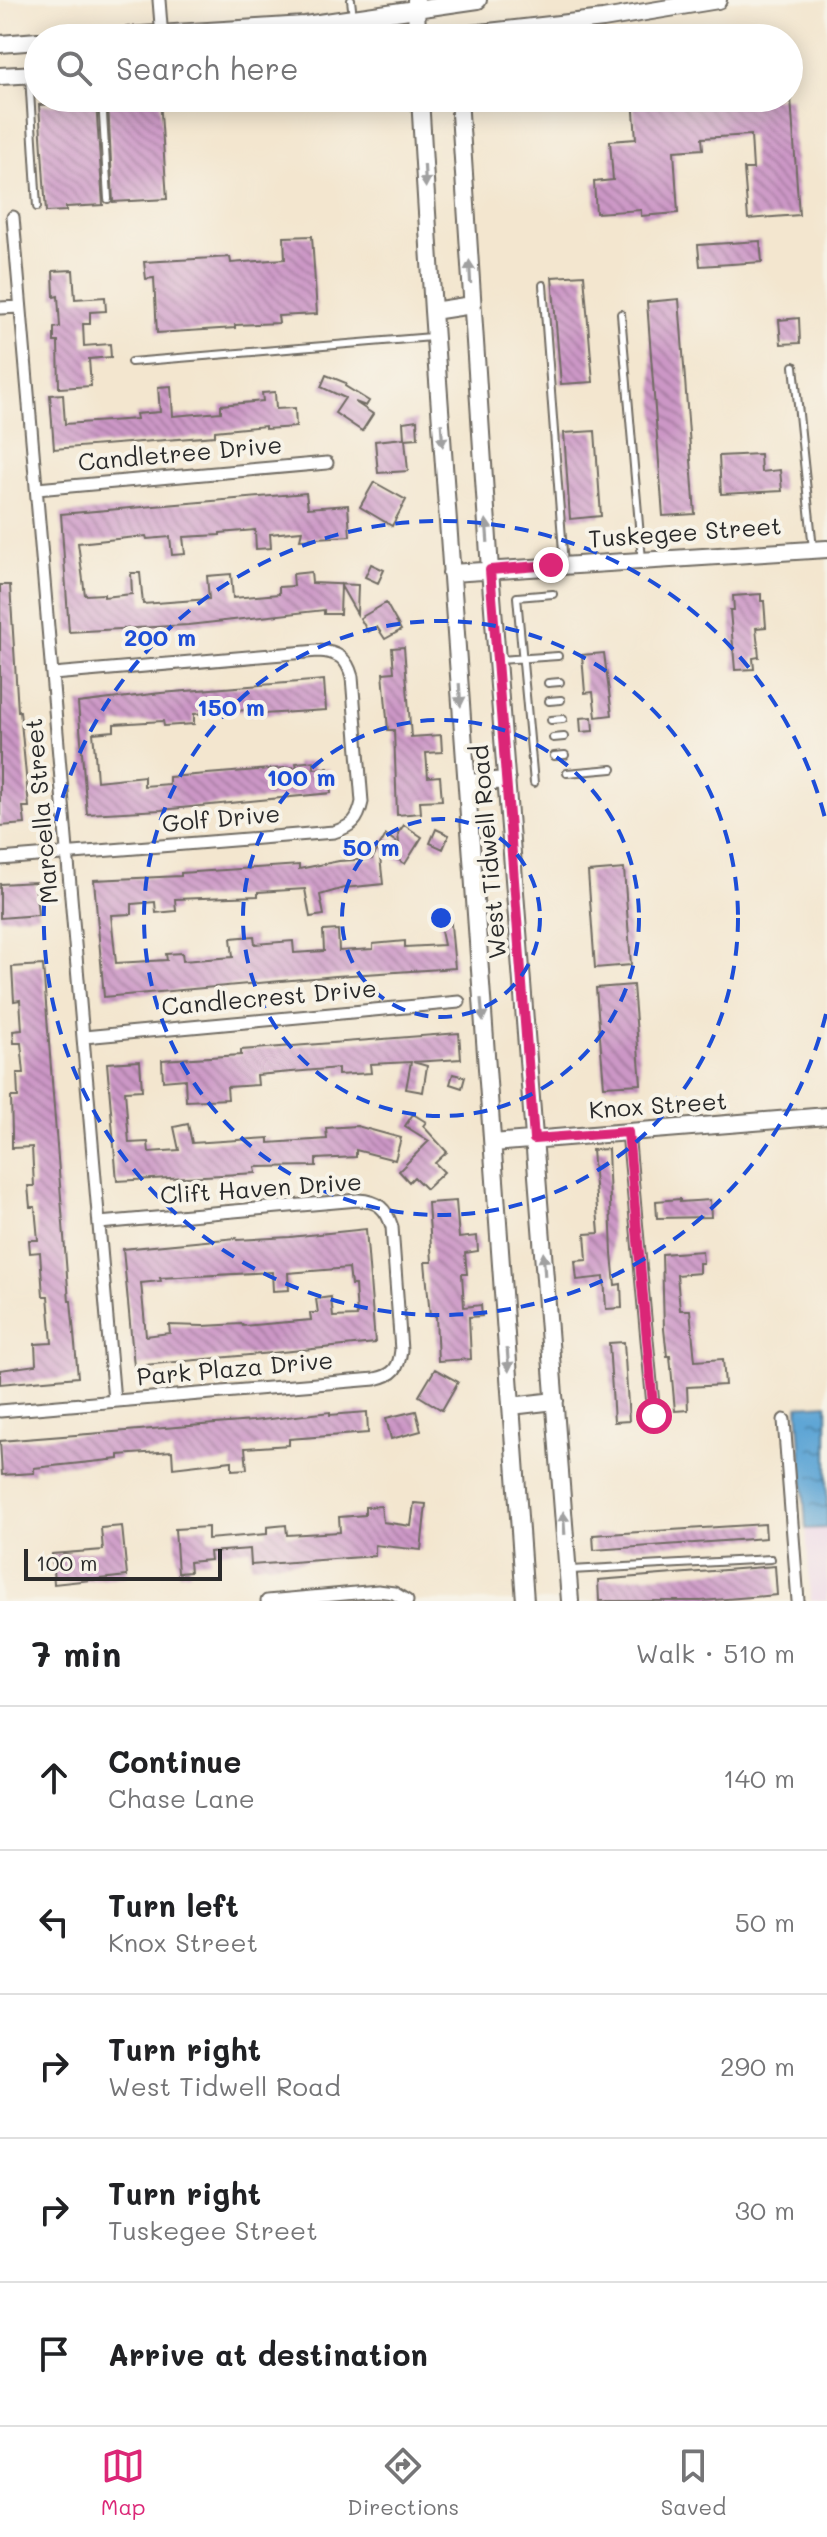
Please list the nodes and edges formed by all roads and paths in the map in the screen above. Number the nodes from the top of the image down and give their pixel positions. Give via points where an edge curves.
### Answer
1 (159, 0) edge
2 (478, 0) edge
3 (717, 0) edge
4 (449, 2) edge
5 (416, 3) edge
6 (352, 8) edge
7 (161, 24) edge
8 (308, 24) edge
9 (417, 24) edge
10 (451, 24) edge
11 (561, 24) edge
12 (24, 42) edge
13 (0, 44) edge
14 (24, 75) edge
15 (0, 76) edge
16 (35, 112) edge
17 (103, 112) edge
18 (421, 112) edge
19 (460, 112) edge
20 (108, 199) dead end
21 (37, 207) dead end
22 (13, 217) dead end
23 (543, 285) dead end
24 (472, 305) junction
25 (20, 307) junction
26 (0, 308) edge
27 (433, 311) junction
28 (621, 314) dead end
29 (436, 337) junction
30 (131, 362) dead end
31 (794, 366) dead end
32 (327, 463) dead end
33 (37, 489) junction
34 (820, 549) edge
35 (642, 560) junction
36 (564, 565) junction
37 (490, 570) junction
38 (451, 573) junction
39 (553, 594) dead end
40 (558, 656) dead end
41 (521, 659) junction
42 (497, 660) junction
43 (53, 674) junction
44 (560, 682) dead end
45 (548, 683) dead end
46 (561, 700) dead end
47 (549, 701) dead end
48 (563, 719) dead end
49 (551, 720) dead end
50 (564, 737) dead end
51 (553, 738) dead end
52 (565, 755) dead end
53 (554, 756) dead end
54 (541, 757) dead end
55 (532, 758) junction
56 (612, 769) dead end
57 (567, 773) dead end
58 (507, 780) junction
59 (467, 783) junction
60 (534, 783) dead end
61 (67, 853) junction
62 (0, 859) edge
63 (459, 1002) dead end
64 (84, 1037) junction
65 (827, 1116) edge
66 (628, 1132) junction
67 (534, 1139) junction
68 (493, 1143) junction
69 (99, 1223) junction
70 (397, 1295) joint
71 (114, 1401) junction
72 (555, 1401) junction
73 (511, 1406) junction
74 (0, 1411) edge
75 (654, 1416) dead end
76 (784, 1420) dead end
77 (771, 1559) dead end
78 (568, 1570) junction
79 (267, 1601) edge
80 (407, 1601) edge
81 (525, 1601) edge
82 (570, 1601) edge
83 (798, 1601) edge

1 - 7 street
2 - 4 main road
3 - 11 main road
4 - 5 main road
4 - 10 main road
5 - 6 main road
5 - 9 main road
6 - 8 main road
12 - 13 main road
14 - 15 main road
16 - 21 lane
17 - 20 lane
18 -> 27 main road, West Tidwell Road
24 -> 19 main road, West Tidwell Road
22 - 25 street, Marcella Street
23 - 36 lane
24 - 27 main road
37 -> 24 main road, West Tidwell Road
25 - 26 street
25 - 33 street, Marcella Street
27 - 29 main road, West Tidwell Road
28 - 35 lane
29 - 30 lane
29 -> 38 main road, West Tidwell Road
31 - 34 lane
32 - 33 street, Candletree Drive
33 - 43 street, Marcella Street
34 - 35 main road, Tuskegee Street
35 - 36 main road, Tuskegee Street
36 - 37 main road, Tuskegee Street
37 - 38 main road, Tuskegee Street
37 - 42 main road, West Tidwell Road
38 -> 59 main road, West Tidwell Road
39 - 41 lane via 517,597
40 - 41 lane
41 - 42 lane
41 - 55 lane via 531,684
42 - 58 main road, West Tidwell Road
43 - 61 street, Marcella Street
43 - 61 street, Golf Drive via 331,652 349,664 357,736 362,802 350,827
44 - 45 lane
46 - 47 lane
48 - 49 lane
50 - 51 lane
52 - 53 lane
54 - 55 lane
55 - 60 lane
56 - 57 lane
58 - 59 main road
58 - 67 main road, West Tidwell Road
59 -> 68 main road, West Tidwell Road
61 - 62 street, Golf Drive
61 - 64 street, Marcella Street
63 - 64 street, Candlecrest Drive
64 - 69 street, Marcella Street
65 - 66 main road, Knox Street
66 - 67 main road, Knox Street
66 - 75 street
67 - 68 main road, Knox Street
72 -> 67 main road, West Tidwell Road
68 -> 73 main road, West Tidwell Road
69 - 70 street, Clift Haven Drive via 369,1201 388,1213
69 - 71 street, Marcella Street
70 - 71 street, Park Plaza Drive via 400,1364 386,1377
71 - 74 street, Park Plaza Drive
72 - 73 main road
78 -> 72 main road, West Tidwell Road
73 - 81 main road, West Tidwell Road
76 - 83 street
77 - 78 lane
78 - 82 main road, West Tidwell Road
79 - 80 street via 378,1591

